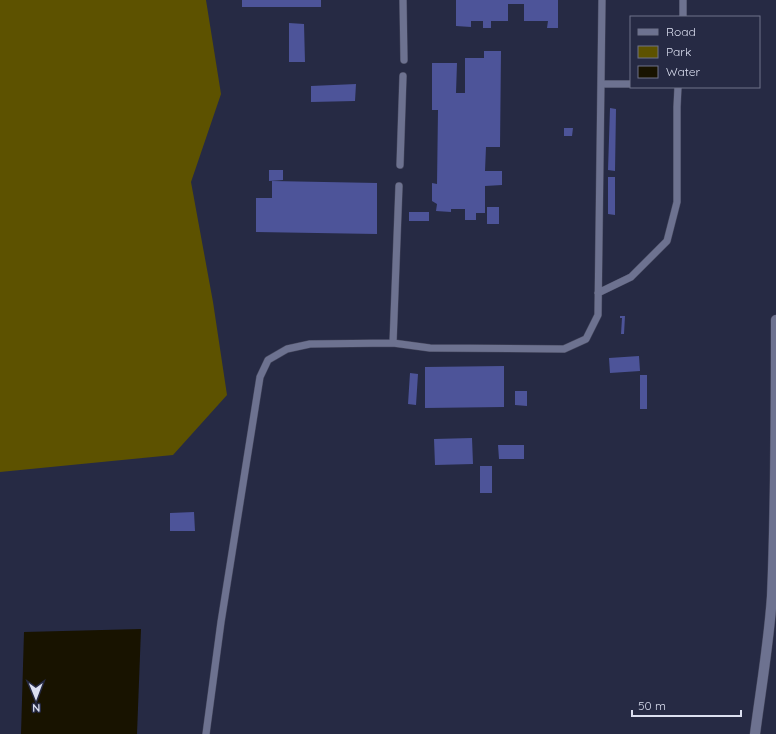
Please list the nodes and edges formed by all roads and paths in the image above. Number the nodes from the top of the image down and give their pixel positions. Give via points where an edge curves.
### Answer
1 (403, 0) edge
2 (602, 0) edge
3 (683, 0) edge
4 (683, 16) edge
5 (404, 60) dead end
6 (403, 76) dead end
7 (601, 84) junction
8 (630, 84) edge
9 (678, 88) edge
10 (400, 165) dead end
11 (399, 186) dead end
12 (598, 293) junction
13 (776, 320) edge
14 (393, 343) junction
15 (776, 526) edge
16 (774, 597) edge
17 (206, 734) edge
18 (755, 734) edge

1 - 5 lane
2 - 7 lane
3 - 4 lane
6 - 10 lane
7 - 8 lane
7 - 12 lane
9 - 12 lane via 677,202 666,241 632,277
11 - 14 lane
12 - 14 lane via 598,316 586,339 564,349 430,348
13 - 15 street
14 - 17 lane via 310,344 287,350 268,360 260,376
15 - 16 street
16 - 18 street

